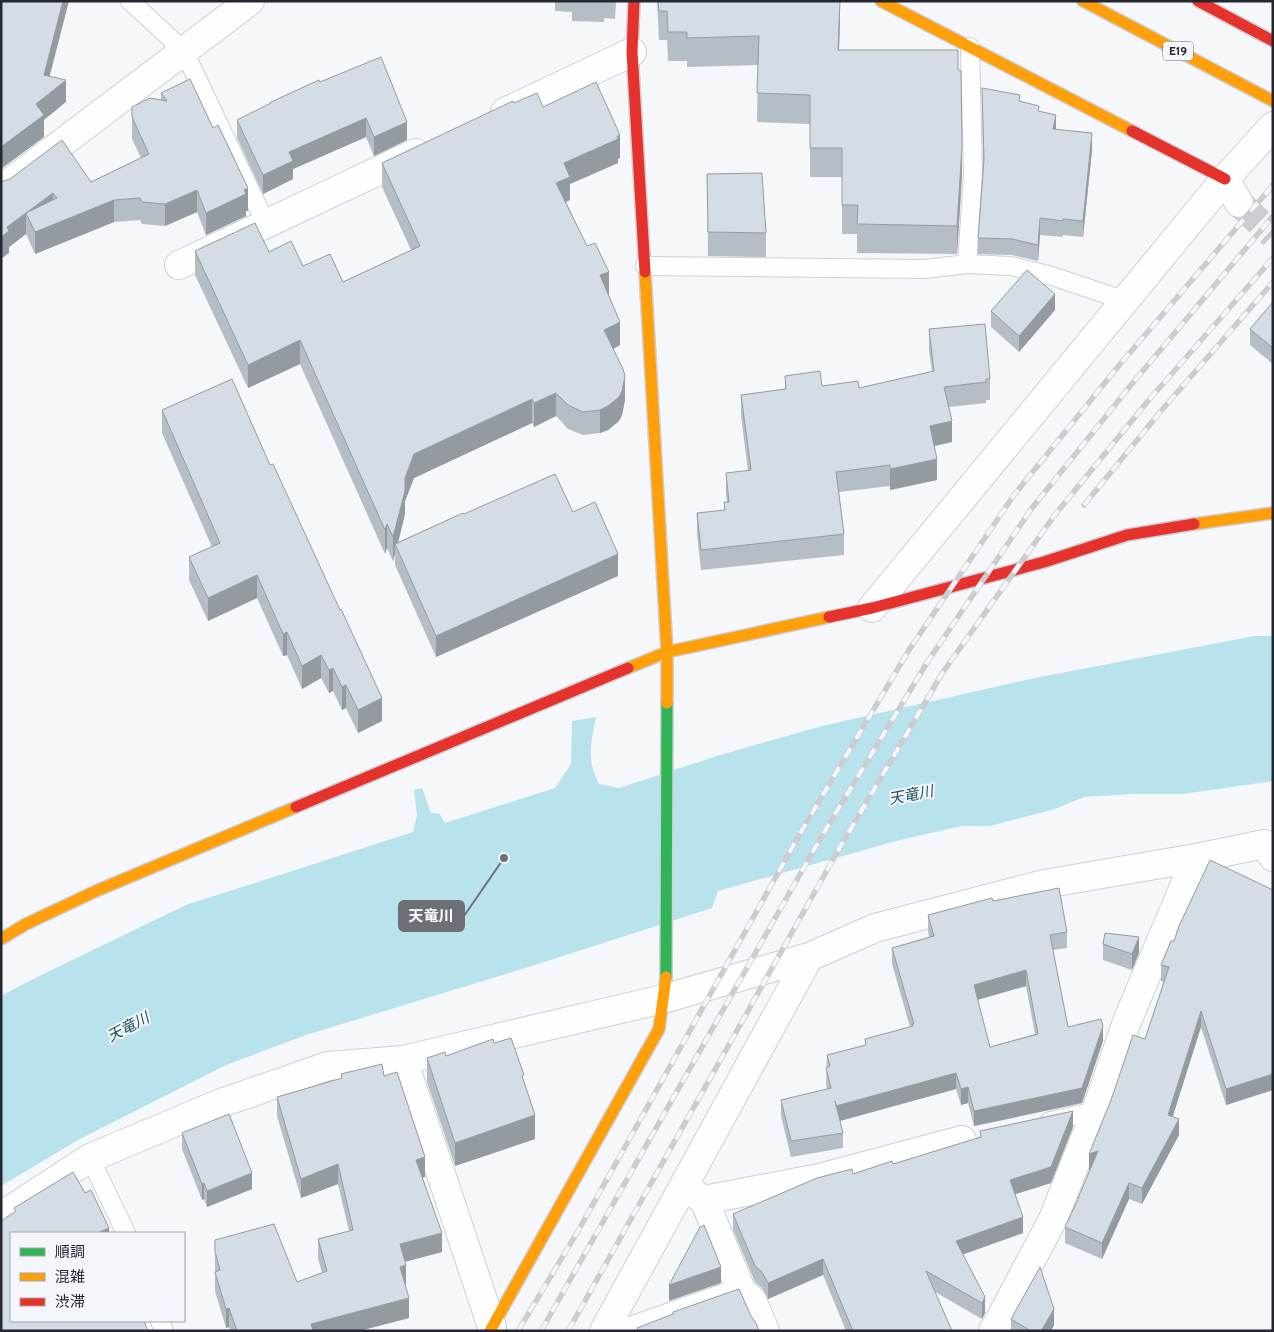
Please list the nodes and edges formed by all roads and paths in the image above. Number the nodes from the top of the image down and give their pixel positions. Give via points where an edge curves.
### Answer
1 (130, 1) edge
2 (250, 1) edge
3 (634, 1) edge
4 (880, 1) edge
5 (1083, 1) edge
6 (1198, 1) edge
7 (1273, 41) edge
8 (970, 47) junction
9 (184, 51) junction
10 (632, 52) junction
11 (1273, 101) edge
12 (480, 123) edge
13 (1273, 126) edge
14 (436, 144) edge
15 (1, 188) edge
16 (1232, 191) junction
17 (266, 224) junction
18 (967, 264) junction
19 (179, 265) dead end
20 (645, 266) junction
21 (1126, 301) junction
22 (1273, 513) edge
23 (872, 608) junction
24 (667, 652) junction
25 (1270, 848) edge
26 (1196, 858) junction
27 (1, 940) edge
28 (809, 957) junction
29 (665, 986) junction
30 (403, 1060) junction
31 (1096, 1111) junction
32 (1038, 1123) edge
33 (971, 1138) edge
34 (90, 1158) junction
35 (693, 1193) junction
36 (1, 1216) edge
37 (126, 1232) edge
38 (742, 1292) junction
39 (491, 1329) edge
40 (618, 1329) edge
41 (765, 1331) edge
42 (993, 1331) edge

1 - 9 lane
2 - 9 street
3 - 10 main road
4 - 8 main road
5 - 11 main road, E19
6 - 7 main road
8 - 16 main road
8 - 18 lane via 973,175
9 - 15 street
9 - 17 lane
10 - 12 street
10 - 20 main road
13 - 16 street
14 - 17 street
16 - 21 street
17 - 19 street
18 - 20 lane via 925,269
18 - 21 lane via 1011,266
20 - 24 main road
21 - 23 street
22 - 23 main road via 1127,535 1044,562
23 - 24 main road
24 - 27 main road via 96,891 26,924
24 - 29 main road
25 - 26 street
26 - 28 street via 1035,886 875,928
26 - 31 street via 1128,1019
28 - 29 street
28 - 35 street
29 - 30 street
29 - 39 main road via 659,1029
30 - 34 street via 328,1066 221,1103
30 - 39 street
31 - 32 lane
31 - 42 street via 1053,1219
33 - 35 street via 820,1178
34 - 36 street
34 - 37 lane
35 - 38 street
35 - 40 street
38 - 40 street
38 - 41 street via 752,1300

